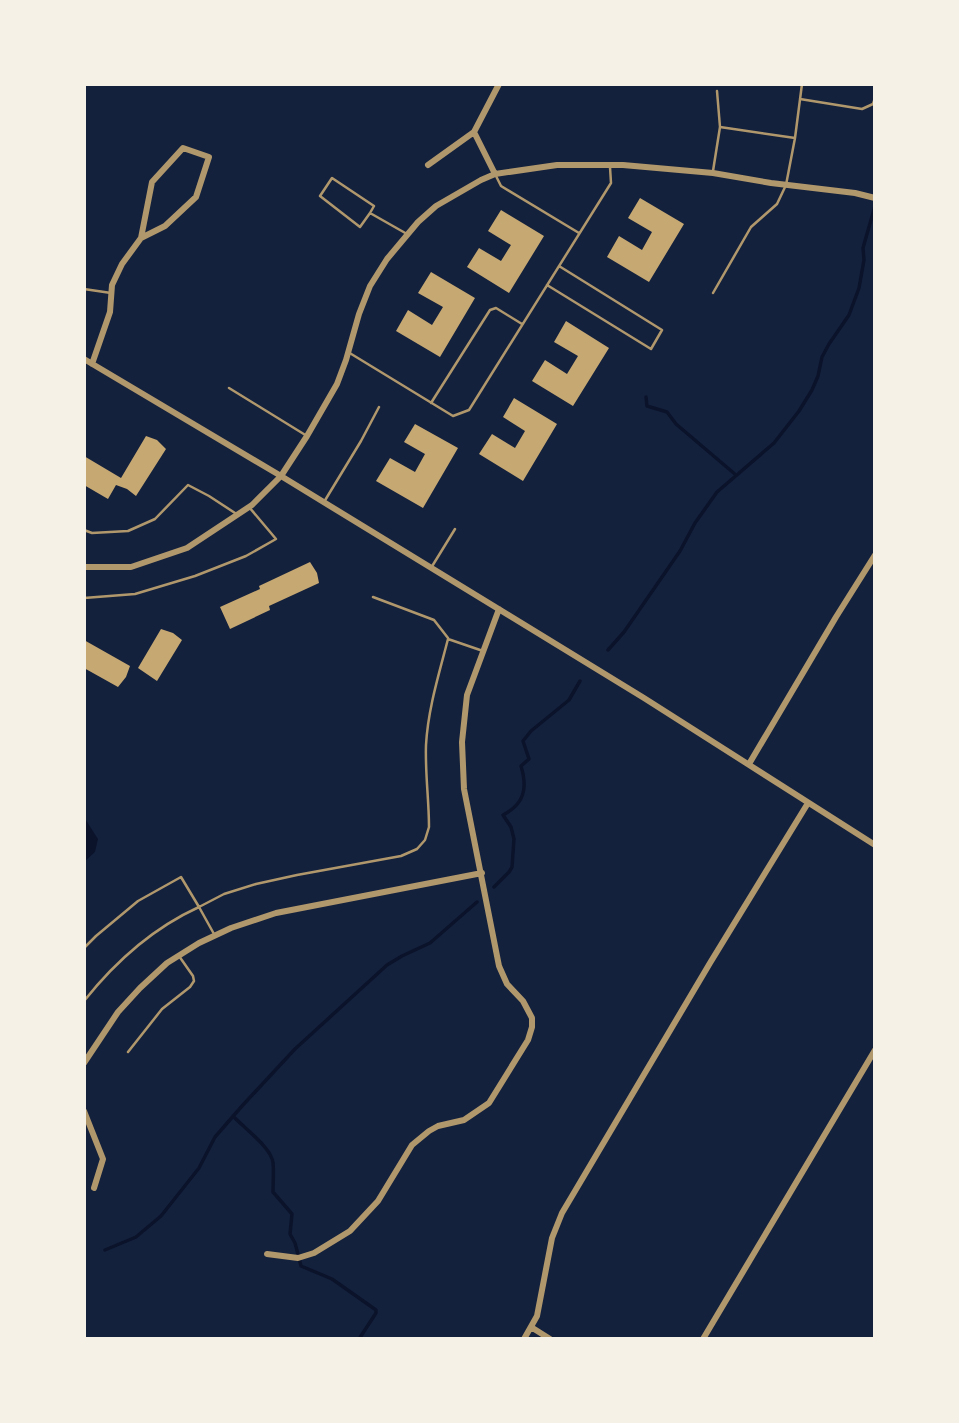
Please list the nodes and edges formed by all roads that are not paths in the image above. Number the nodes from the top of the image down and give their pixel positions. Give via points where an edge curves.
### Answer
1 (499, 84) edge
2 (802, 84) edge
3 (717, 91) dead end
4 (875, 98) edge
5 (800, 99) junction
6 (720, 127) junction
7 (474, 132) junction
8 (795, 138) junction
9 (428, 165) dead end
10 (610, 165) junction
11 (713, 173) junction
12 (495, 174) junction
13 (786, 185) junction
14 (875, 198) edge
15 (370, 213) junction
16 (579, 233) junction
17 (407, 234) junction
18 (141, 238) junction
19 (559, 266) junction
20 (547, 285) junction
21 (84, 289) edge
22 (111, 293) junction
23 (713, 293) dead end
24 (523, 324) junction
25 (348, 352) junction
26 (84, 359) edge
27 (92, 364) junction
28 (229, 388) dead end
29 (431, 403) junction
30 (379, 407) dead end
31 (307, 436) junction
32 (281, 476) junction
33 (324, 502) junction
34 (249, 507) junction
35 (238, 514) junction
36 (455, 528) dead end
37 (84, 530) edge
38 (875, 555) edge
39 (84, 567) edge
40 (431, 568) junction
41 (373, 597) dead end
42 (84, 598) edge
43 (499, 609) junction
44 (448, 639) junction
45 (483, 651) junction
46 (749, 764) junction
47 (808, 803) junction
48 (875, 845) edge
49 (482, 873) junction
50 (199, 907) junction
51 (215, 936) junction
52 (84, 948) edge
53 (179, 956) junction
54 (84, 1001) edge
55 (875, 1050) edge
56 (128, 1052) dead end
57 (84, 1063) edge
58 (84, 1111) edge
59 (94, 1188) dead end
60 (267, 1254) dead end
61 (531, 1327) junction
62 (524, 1339) edge
63 (550, 1339) edge
64 (703, 1339) edge

1 - 7 street
2 - 5 lane
3 - 6 lane
4 - 5 lane via 862,109
5 - 8 lane
6 - 8 lane
6 - 11 lane
7 - 9 street
7 - 12 street
8 - 13 lane
10 - 11 street
10 - 12 street via 557,165
10 - 16 lane via 611,183
11 - 13 street
12 - 16 lane via 501,186
12 - 17 street via 436,206
13 - 14 street
13 - 23 lane via 777,204 751,226
15 - 15 lane via 360,227 320,196 332,178 374,206
15 - 17 lane
16 - 19 lane
17 - 25 street via 370,286
18 - 18 street via 165,226 196,197 209,157 183,148 152,183
18 - 22 street via 122,264
19 - 20 lane
19 - 20 lane via 662,330 650,349
20 - 24 lane
21 - 22 lane
22 - 27 street via 110,312
24 - 29 lane via 469,410 453,416
24 - 29 lane via 496,308 490,310
25 - 29 lane
25 - 31 street via 337,384
26 - 27 street
27 - 32 street
28 - 31 lane
30 - 33 lane
31 - 32 street
32 - 33 street
32 - 34 street
33 - 40 street
34 - 35 street
34 - 42 lane via 276,539 195,576 135,594
35 - 37 lane via 188,485 155,519 128,531
35 - 39 street via 176,552 131,567
36 - 40 lane
38 - 46 street
40 - 43 street
41 - 44 lane via 434,620
43 - 45 street
43 - 46 street
44 - 45 lane
44 - 50 lane via 428,722 429,827 417,849 256,884
45 - 49 street via 467,695 462,742 464,789
46 - 47 street
47 - 48 street
47 - 61 street via 557,1223
49 - 51 street via 276,913
49 - 60 street via 499,966 532,1018 524,1048 489,1103 464,1120 438,1126 412,1145 379,1200 350,1231 314,1254 298,1258
50 - 51 lane
50 - 52 lane via 181,877 138,901
50 - 54 lane via 129,952
51 - 53 street
53 - 56 lane via 194,981 162,1009
53 - 57 street via 139,988
55 - 64 street
58 - 59 street via 103,1159
61 - 62 street
61 - 63 street

